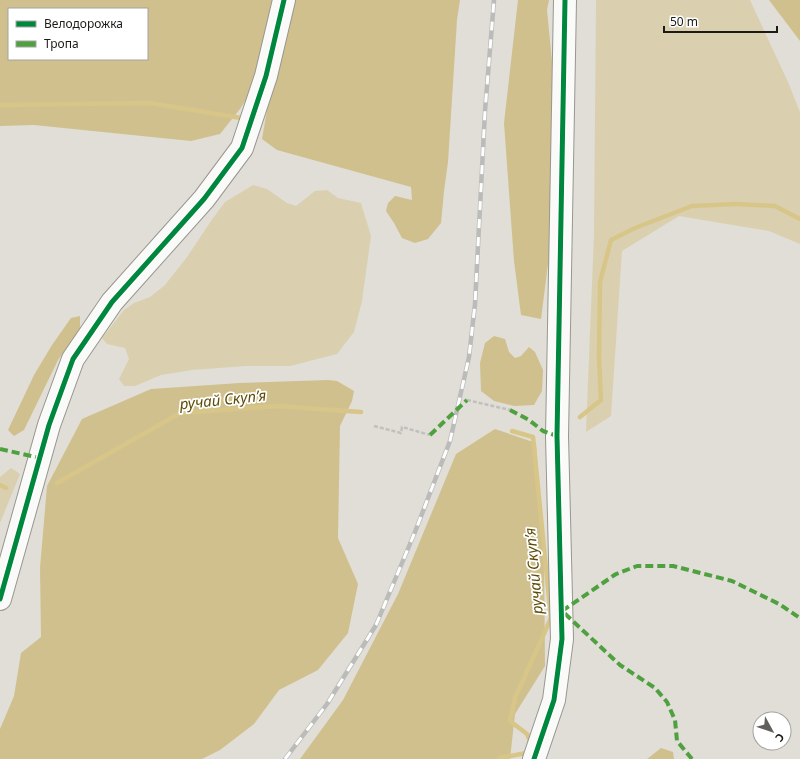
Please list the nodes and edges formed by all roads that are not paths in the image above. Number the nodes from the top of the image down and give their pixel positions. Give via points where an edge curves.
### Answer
1 (284, 0) edge
2 (565, 0) edge
3 (0, 599) edge
4 (534, 759) edge

1 - 3 street via 266,76 242,148 204,199 112,302 73,359 49,425
2 - 4 street via 557,436 562,639 554,700

